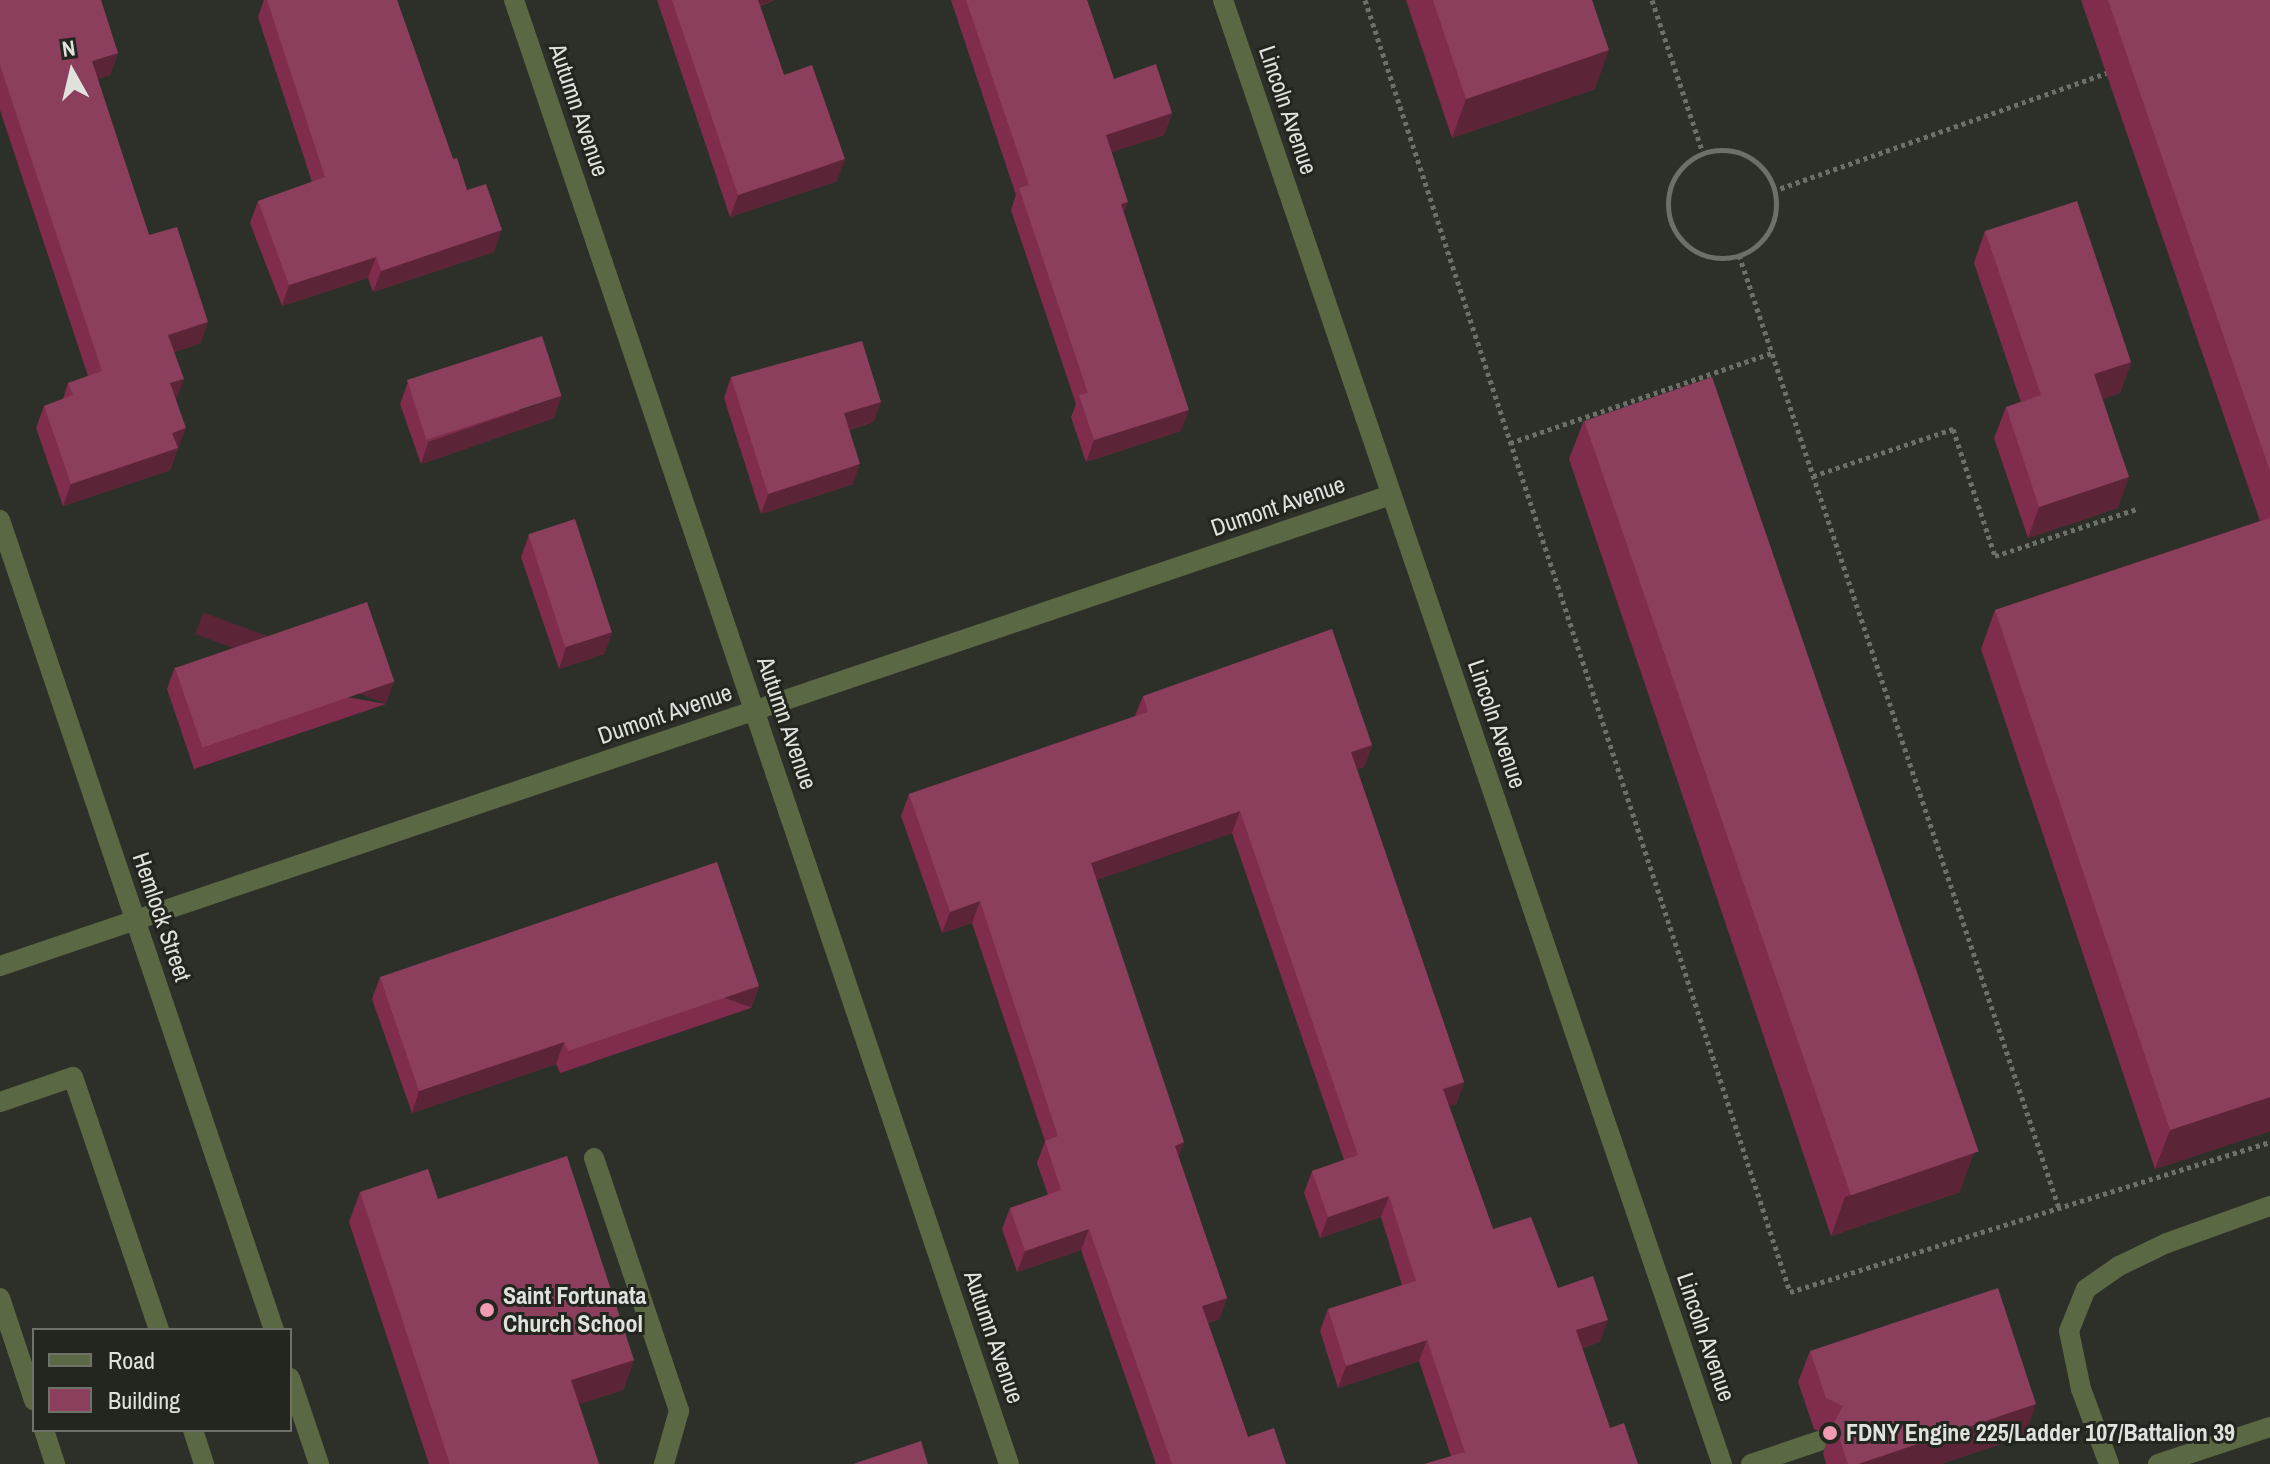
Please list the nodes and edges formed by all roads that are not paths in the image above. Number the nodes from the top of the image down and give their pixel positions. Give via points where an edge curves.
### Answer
1 (514, 0) edge
2 (1223, 0) edge
3 (1391, 495) junction
4 (0, 520) edge
5 (755, 711) junction
6 (136, 921) junction
7 (0, 966) edge
8 (0, 1102) edge
9 (594, 1158) dead end
10 (2270, 1206) edge
11 (0, 1298) edge
12 (158, 1328) edge
13 (273, 1328) edge
14 (292, 1384) edge
15 (32, 1394) edge
16 (2270, 1427) edge
17 (45, 1432) edge
18 (194, 1432) edge
19 (1819, 1441) dead end
20 (55, 1464) edge
21 (204, 1464) edge
22 (319, 1464) edge
23 (664, 1464) edge
24 (1009, 1464) edge
25 (1722, 1464) edge
26 (1751, 1464) edge
27 (2109, 1464) edge
28 (2158, 1464) edge

1 - 5 street, Autumn Avenue
2 - 3 street, Lincoln Avenue
3 - 5 street, Dumont Avenue
3 - 25 street, Lincoln Avenue
4 - 6 street, Hemlock Street
5 - 6 street, Dumont Avenue
5 - 24 street, Autumn Avenue
6 - 7 street, Dumont Avenue
6 - 13 street, Hemlock Street
8 - 12 street via 73,1077
9 - 23 street via 679,1411
10 - 27 street via 2167,1243 2086,1289 2069,1331 2081,1389
11 - 15 street
14 - 22 street
16 - 28 street
17 - 20 street
18 - 21 street
19 - 26 street

